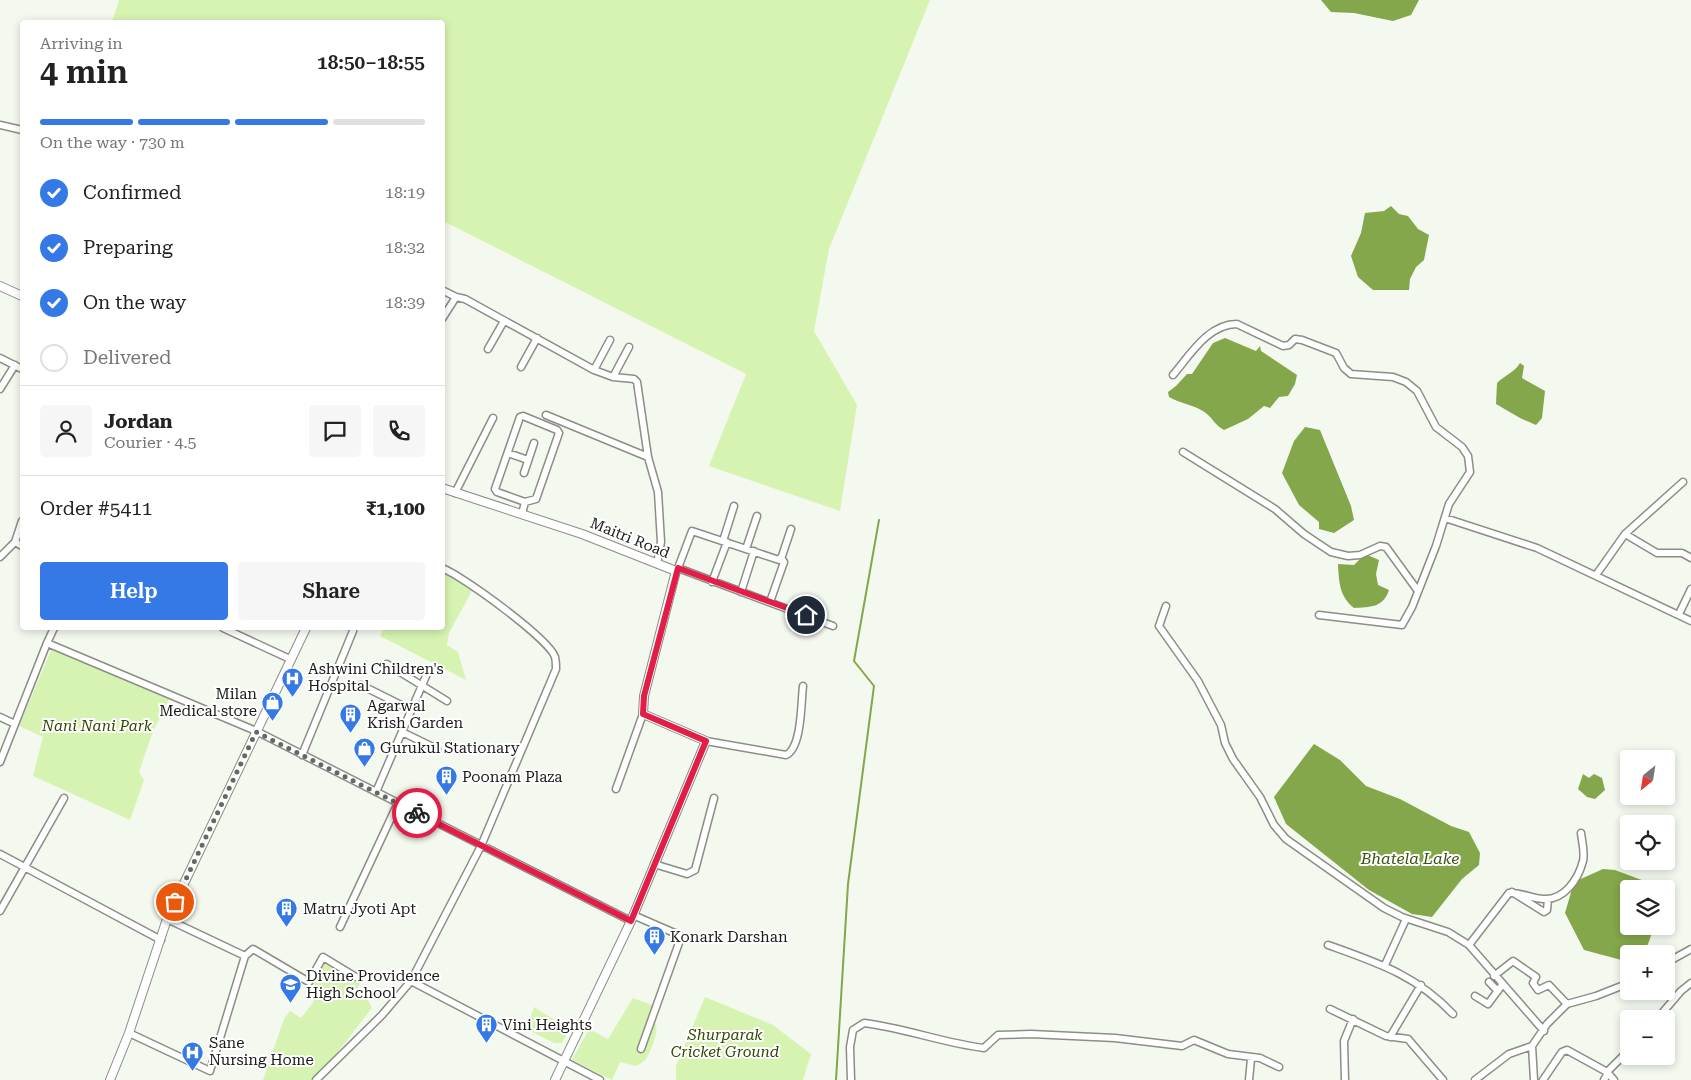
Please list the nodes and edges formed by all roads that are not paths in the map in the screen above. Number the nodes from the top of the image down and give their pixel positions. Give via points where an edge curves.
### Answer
1 (0, 125) edge
2 (20, 130) edge
3 (0, 286) edge
4 (445, 292) edge
5 (20, 295) edge
6 (456, 298) junction
7 (445, 314) edge
8 (504, 321) junction
9 (537, 338) junction
10 (610, 340) dead end
11 (629, 347) dead end
12 (488, 349) dead end
13 (0, 358) edge
14 (15, 365) junction
15 (521, 367) dead end
16 (20, 368) edge
17 (594, 370) junction
18 (1173, 375) dead end
19 (613, 377) junction
20 (0, 389) edge
21 (546, 415) dead end
22 (493, 418) dead end
23 (534, 443) dead end
24 (1183, 452) dead end
25 (508, 453) junction
26 (648, 457) junction
27 (528, 460) junction
28 (524, 473) dead end
29 (1683, 482) dead end
30 (445, 489) edge
31 (455, 493) junction
32 (525, 502) junction
33 (734, 506) dead end
34 (522, 514) junction
35 (757, 516) dead end
36 (1445, 518) junction
37 (20, 528) edge
38 (791, 529) dead end
39 (1625, 534) junction
40 (725, 541) junction
41 (15, 542) junction
42 (20, 545) edge
43 (746, 549) junction
44 (754, 551) junction
45 (0, 557) edge
46 (781, 558) junction
47 (1691, 558) edge
48 (657, 564) junction
49 (445, 570) edge
50 (677, 570) junction
51 (1596, 575) junction
52 (712, 582) junction
53 (1691, 589) edge
54 (1418, 591) junction
55 (740, 592) junction
56 (770, 602) junction
57 (1166, 606) dead end
58 (1679, 614) junction
59 (1319, 615) dead end
60 (1691, 621) edge
61 (832, 626) dead end
62 (53, 630) edge
63 (227, 630) edge
64 (305, 630) edge
65 (353, 631) dead end
66 (47, 643) junction
67 (290, 659) junction
68 (387, 664) dead end
69 (429, 669) dead end
70 (361, 685) dead end
71 (422, 685) junction
72 (803, 686) dead end
73 (447, 701) dead end
74 (411, 710) junction
75 (643, 714) junction
76 (0, 717) edge
77 (15, 724) junction
78 (256, 732) junction
79 (402, 732) junction
80 (706, 741) junction
81 (437, 749) dead end
82 (302, 755) junction
83 (1, 758) edge
84 (616, 789) dead end
85 (376, 792) junction
86 (64, 798) dead end
87 (714, 798) dead end
88 (398, 804) junction
89 (1581, 833) dead end
90 (481, 846) junction
91 (0, 854) edge
92 (654, 864) junction
93 (25, 867) junction
94 (1512, 892) junction
95 (1548, 899) junction
96 (0, 911) edge
97 (632, 918) junction
98 (167, 919) junction
99 (1406, 919) junction
100 (340, 927) dead end
101 (161, 940) junction
102 (1328, 945) dead end
103 (1469, 945) junction
104 (1691, 949) edge
105 (245, 956) junction
106 (1675, 958) edge
107 (1386, 965) junction
108 (1494, 976) junction
109 (356, 977) dead end
110 (411, 981) junction
111 (1489, 982) dead end
112 (1691, 983) edge
113 (1421, 985) junction
114 (1620, 987) edge
115 (1500, 988) junction
116 (1476, 996) dead end
117 (1566, 1004) junction
118 (1330, 1008) dead end
119 (1665, 1010) edge
120 (1453, 1014) dead end
121 (1353, 1019) junction
122 (1544, 1031) junction
123 (129, 1033) junction
124 (1390, 1037) junction
125 (1532, 1046) junction
126 (642, 1049) dead end
127 (1252, 1059) junction
128 (1620, 1059) edge
129 (563, 1062) junction
130 (1279, 1067) dead end
131 (1607, 1073) junction
132 (110, 1080) edge
133 (316, 1080) edge
134 (555, 1080) edge
135 (600, 1080) edge
136 (851, 1080) edge
137 (1249, 1080) edge
138 (1345, 1080) edge
139 (1443, 1080) edge
140 (1475, 1080) edge
141 (1534, 1080) edge
142 (1543, 1080) edge
143 (1604, 1080) edge
144 (1614, 1080) edge

1 - 2 street
3 - 5 street
4 - 6 street
6 - 7 street
6 - 8 street via 465,298
8 - 9 street
8 - 12 street
9 - 15 street
9 - 17 street
10 - 17 street
11 - 19 street
13 - 14 street
14 - 16 street
14 - 20 street
17 - 19 street
18 - 36 street via 1213,330 1237,324 1283,346 1298,338 1336,353 1351,374 1393,377 1406,382 1417,391 1436,427 1462,447 1468,456 1470,472 1449,504
19 - 26 street via 637,382
21 - 26 street
22 - 31 street
23 - 27 street
24 - 54 street via 1275,509 1331,552 1360,555 1380,546 1386,547
25 - 27 street
25 - 32 street via 495,489
25 - 32 street via 520,417 559,433 536,499
26 - 48 street via 658,492 661,542
27 - 28 street
29 - 39 street
30 - 31 street, Maitri Road
31 - 34 street, Maitri Road
32 - 34 street
33 - 40 street
34 - 48 street, Maitri Road
35 - 43 street
36 - 51 street via 1537,548
36 - 54 street
37 - 41 street
38 - 46 street
39 - 47 street via 1657,553 1682,553
39 - 51 street
40 - 43 street
40 - 50 street via 692,531
40 - 52 street
41 - 42 street
41 - 45 street
43 - 44 street
44 - 46 street via 778,560
44 - 55 street
46 - 56 street via 784,562
48 - 50 street, Maitri Road
49 - 90 street via 470,582 545,643 555,657 556,669
50 - 52 street, Maitri Road
50 - 75 street via 644,696
51 - 58 street
52 - 55 street, Maitri Road
53 - 58 street
54 - 59 street via 1402,626
55 - 56 street, Maitri Road
56 - 61 street, Maitri Road
57 - 99 street via 1159,626 1198,681 1220,725 1224,742 1274,825 1286,839 1384,908
58 - 60 street
62 - 66 street
63 - 67 street
64 - 67 street
65 - 82 street
66 - 77 street
66 - 78 street
67 - 78 street
68 - 71 street
69 - 71 street
70 - 74 street
71 - 73 street
71 - 74 street
72 - 80 street via 797,740 790,753
74 - 79 street
75 - 80 street
75 - 84 street
76 - 77 street
77 - 83 street
78 - 82 street
78 - 98 street
79 - 81 street
79 - 85 street
80 - 92 street
82 - 85 street
85 - 88 street
86 - 93 street
87 - 92 street via 695,870 687,874
88 - 90 street
88 - 100 street
89 - 95 street via 1584,854 1578,872 1563,894
90 - 97 street
90 - 110 street
91 - 93 street
92 - 97 street
93 - 96 street
93 - 101 street
94 - 95 street
94 - 95 street via 1544,912
94 - 103 street via 1505,896
97 - 126 street via 679,935 680,940
97 - 129 street
98 - 101 street
98 - 105 street
99 - 103 street via 1448,932
99 - 107 street
101 - 123 street
102 - 107 street
103 - 108 street
104 - 106 street
105 - 109 street via 253,949 309,982 323,957
105 - 123 street via 210,1070
107 - 113 street
108 - 115 street
108 - 117 street via 1511,961 1536,977 1532,983 1538,990 1549,985
110 - 129 street
110 - 133 street via 382,1015
111 - 115 street
112 - 119 street
113 - 120 street
113 - 124 street
114 - 117 street
115 - 116 street via 1488,1004
115 - 122 street
117 - 122 street
118 - 121 street
121 - 124 street
121 - 138 street via 1344,1041
122 - 125 street
123 - 132 street
124 - 139 street via 1411,1041
125 - 140 street via 1509,1054
125 - 141 street
127 - 130 street via 1260,1058
127 - 136 street via 1228,1054 1194,1040 1182,1046 1062,1034 998,1035 984,1048 864,1023 853,1030
127 - 137 street
128 - 131 street
129 - 134 street
129 - 135 street
131 - 142 street via 1567,1050 1562,1052
131 - 143 street
131 - 144 street

